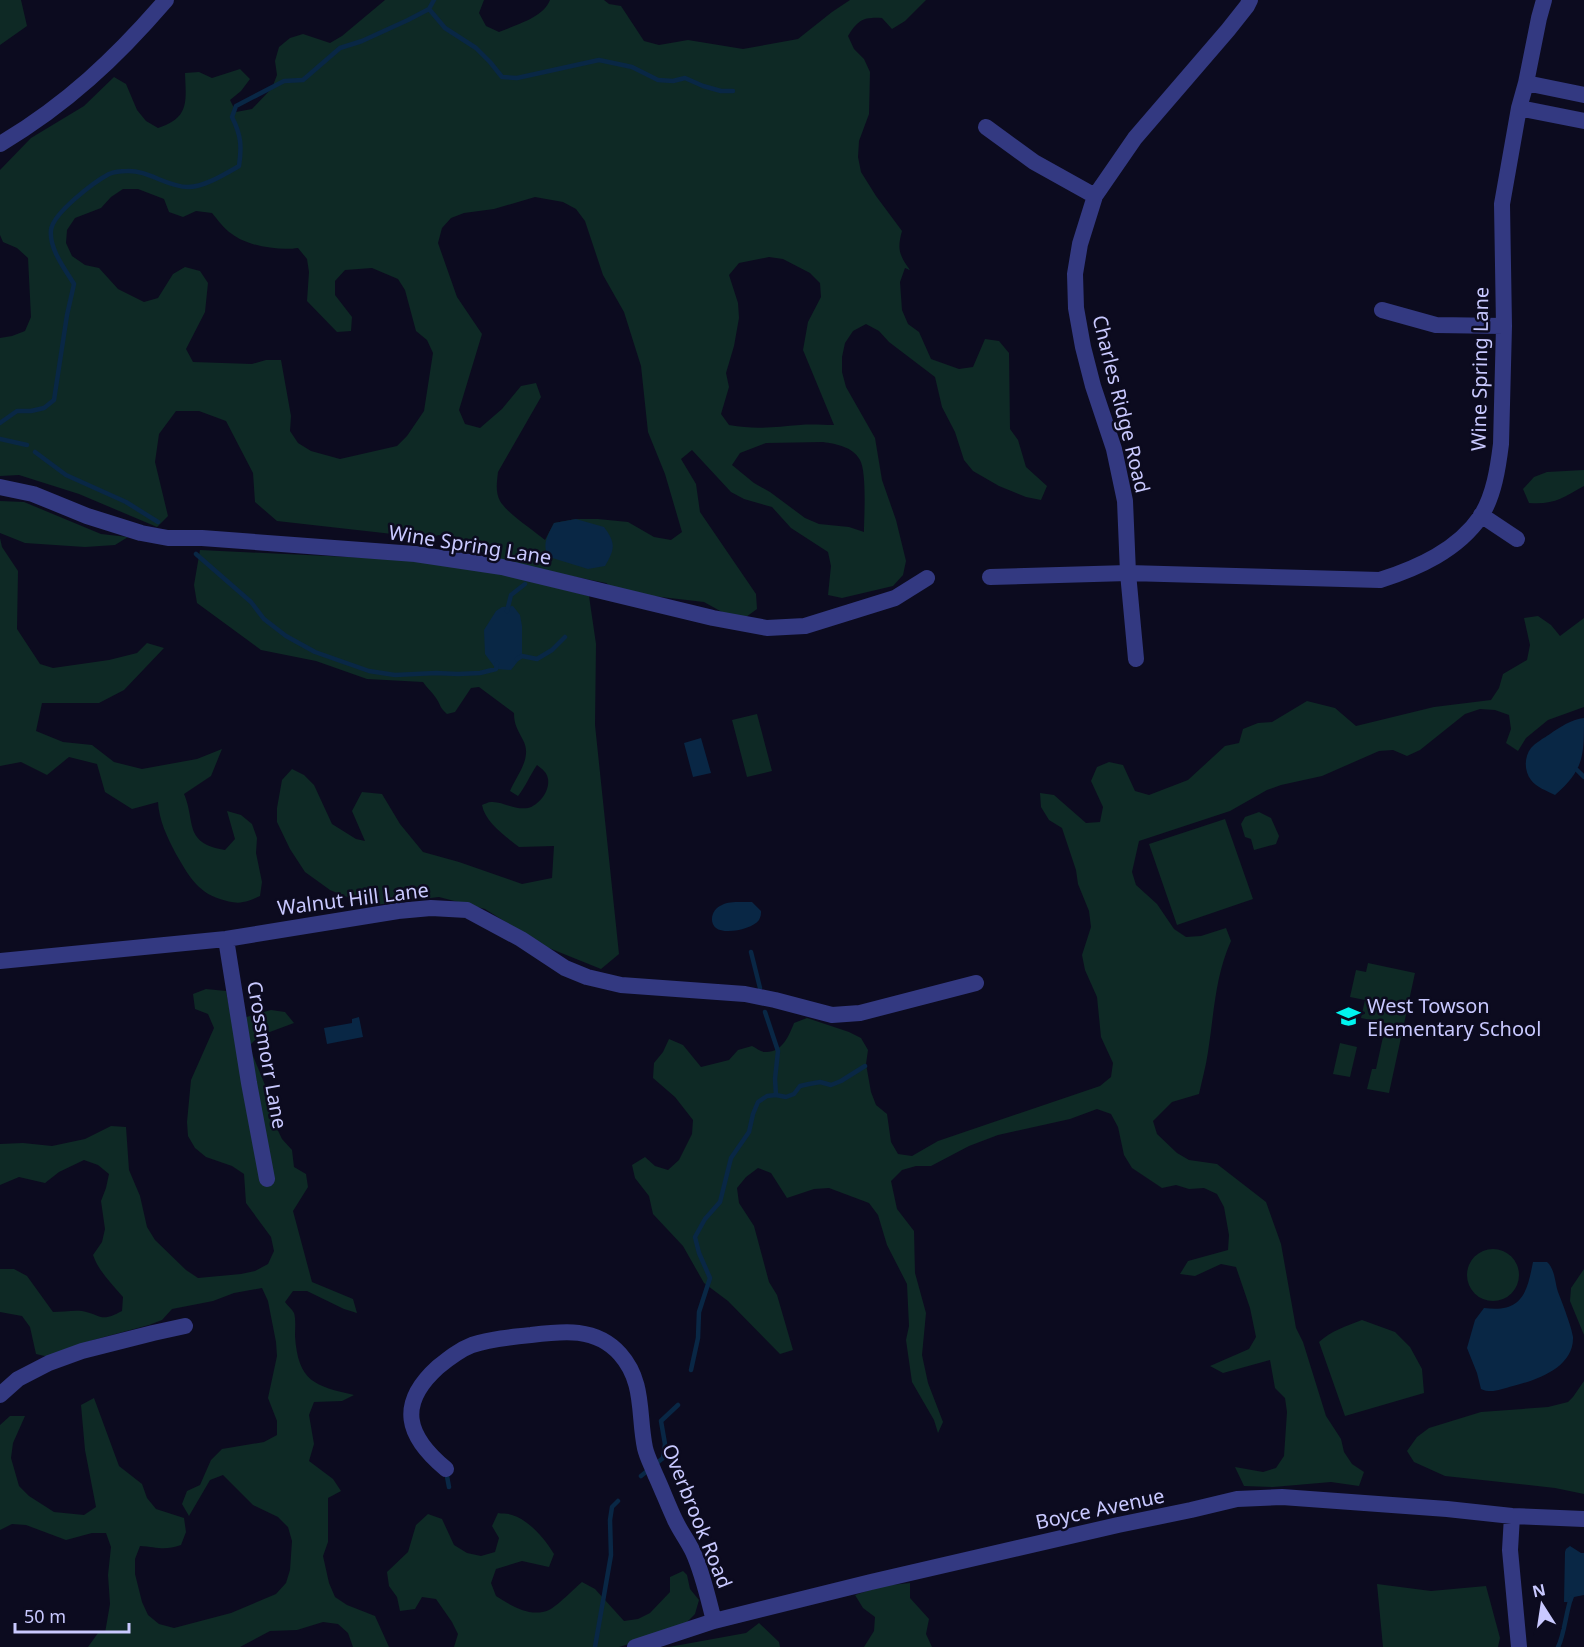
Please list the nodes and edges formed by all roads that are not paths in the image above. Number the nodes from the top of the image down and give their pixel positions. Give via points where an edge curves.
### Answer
1 (166, 0) edge
2 (1250, 0) edge
3 (1544, 0) edge
4 (1526, 82) junction
5 (1584, 95) edge
6 (1519, 108) junction
7 (1584, 121) edge
8 (986, 127) dead end
9 (0, 144) edge
10 (1095, 196) junction
11 (1382, 310) dead end
12 (1504, 326) junction
13 (0, 487) edge
14 (1481, 515) junction
15 (1517, 539) dead end
16 (1128, 573) junction
17 (990, 577) dead end
18 (927, 578) dead end
19 (1136, 659) dead end
20 (226, 939) junction
21 (0, 961) edge
22 (976, 983) dead end
23 (267, 1179) dead end
24 (184, 1326) dead end
25 (0, 1395) edge
26 (446, 1469) dead end
27 (1512, 1516) junction
28 (1584, 1519) edge
29 (714, 1621) junction
30 (635, 1647) edge
31 (1520, 1647) edge

1 - 9 street via 89,79
2 - 10 street, Charles Ridge Road via 1135,138
3 - 4 street, Wine Spring Lane
4 - 5 street
4 - 6 street, Wine Spring Lane
6 - 7 street
6 - 12 street, Wine Spring Lane via 1502,204
8 - 10 street via 1034,162
10 - 16 street, Charles Ridge Road via 1080,244 1075,274 1076,308 1125,501
11 - 12 street via 1436,325
12 - 14 street, Wine Spring Lane via 1499,464
13 - 18 street, Wine Spring Lane via 33,494 141,533 168,538 415,554 502,567 767,628 806,626 895,598
14 - 15 street
14 - 16 street, Wine Spring Lane via 1440,554 1380,580
16 - 17 street, Wine Spring Lane
16 - 19 street, Charles Ridge Road
20 - 21 street, Walnut Hill Lane
20 - 22 street, Walnut Hill Lane via 398,911 467,910 565,968 621,985 745,994 832,1015 860,1013
20 - 23 street, Crossmorr Lane
24 - 25 street via 82,1351 18,1379
26 - 29 street, Overbrook Road via 420,1444 411,1413 421,1384 451,1356 499,1339 563,1331 597,1338 618,1352 634,1376 646,1452 692,1550
27 - 28 street, Boyce Avenue
27 - 29 street, Boyce Avenue via 1282,1497 1237,1499
27 - 31 street via 1510,1550
29 - 30 street, Boyce Avenue

